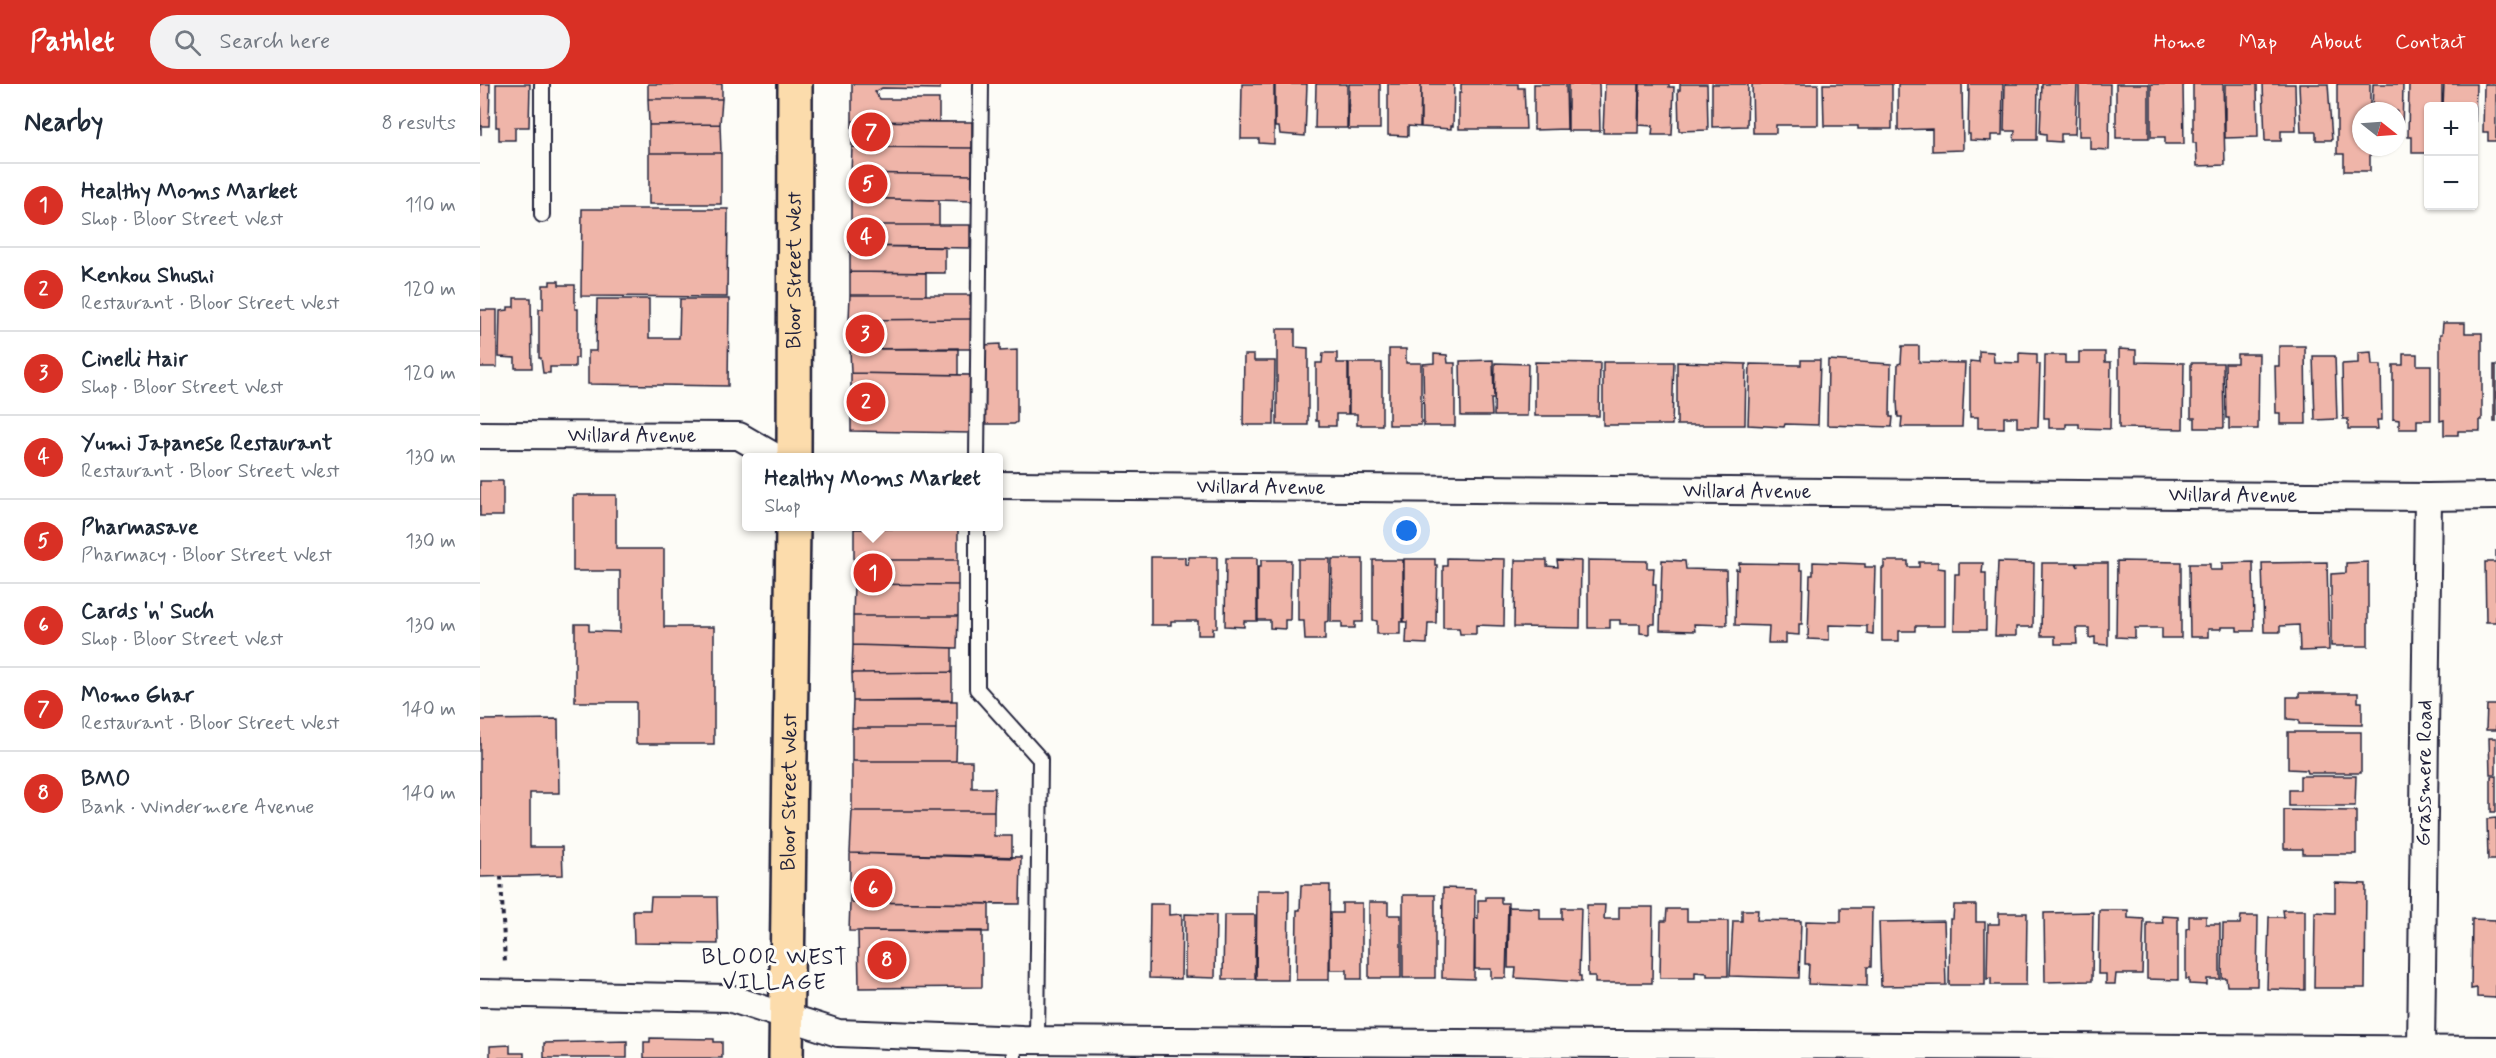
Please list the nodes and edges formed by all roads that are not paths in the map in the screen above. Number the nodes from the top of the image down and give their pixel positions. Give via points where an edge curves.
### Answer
1 (542, 84) edge
2 (795, 84) edge
3 (981, 84) edge
4 (542, 215) dead end
5 (480, 435) edge
6 (768, 453) edge
7 (794, 453) edge
8 (977, 453) edge
9 (1003, 485) edge
10 (2496, 496) edge
11 (2428, 497) junction
12 (793, 531) edge
13 (977, 531) edge
14 (480, 993) edge
15 (787, 1016) junction
16 (1021, 1046) edge
17 (2421, 1049) junction
18 (2496, 1050) edge
19 (786, 1058) edge

1 - 4 lane
2 - 7 main road, Bloor Street West
3 - 8 lane
5 - 6 street, Willard Avenue via 739,436
9 - 11 street, Willard Avenue
10 - 11 street, Willard Avenue
11 - 17 street, Grassmere Road
12 - 15 main road, Bloor Street West
13 - 16 lane via 977,690 1040,759
14 - 15 street via 729,998
15 - 16 street via 838,1033
15 - 19 main road, Bloor Street West
16 - 17 street
17 - 18 street

